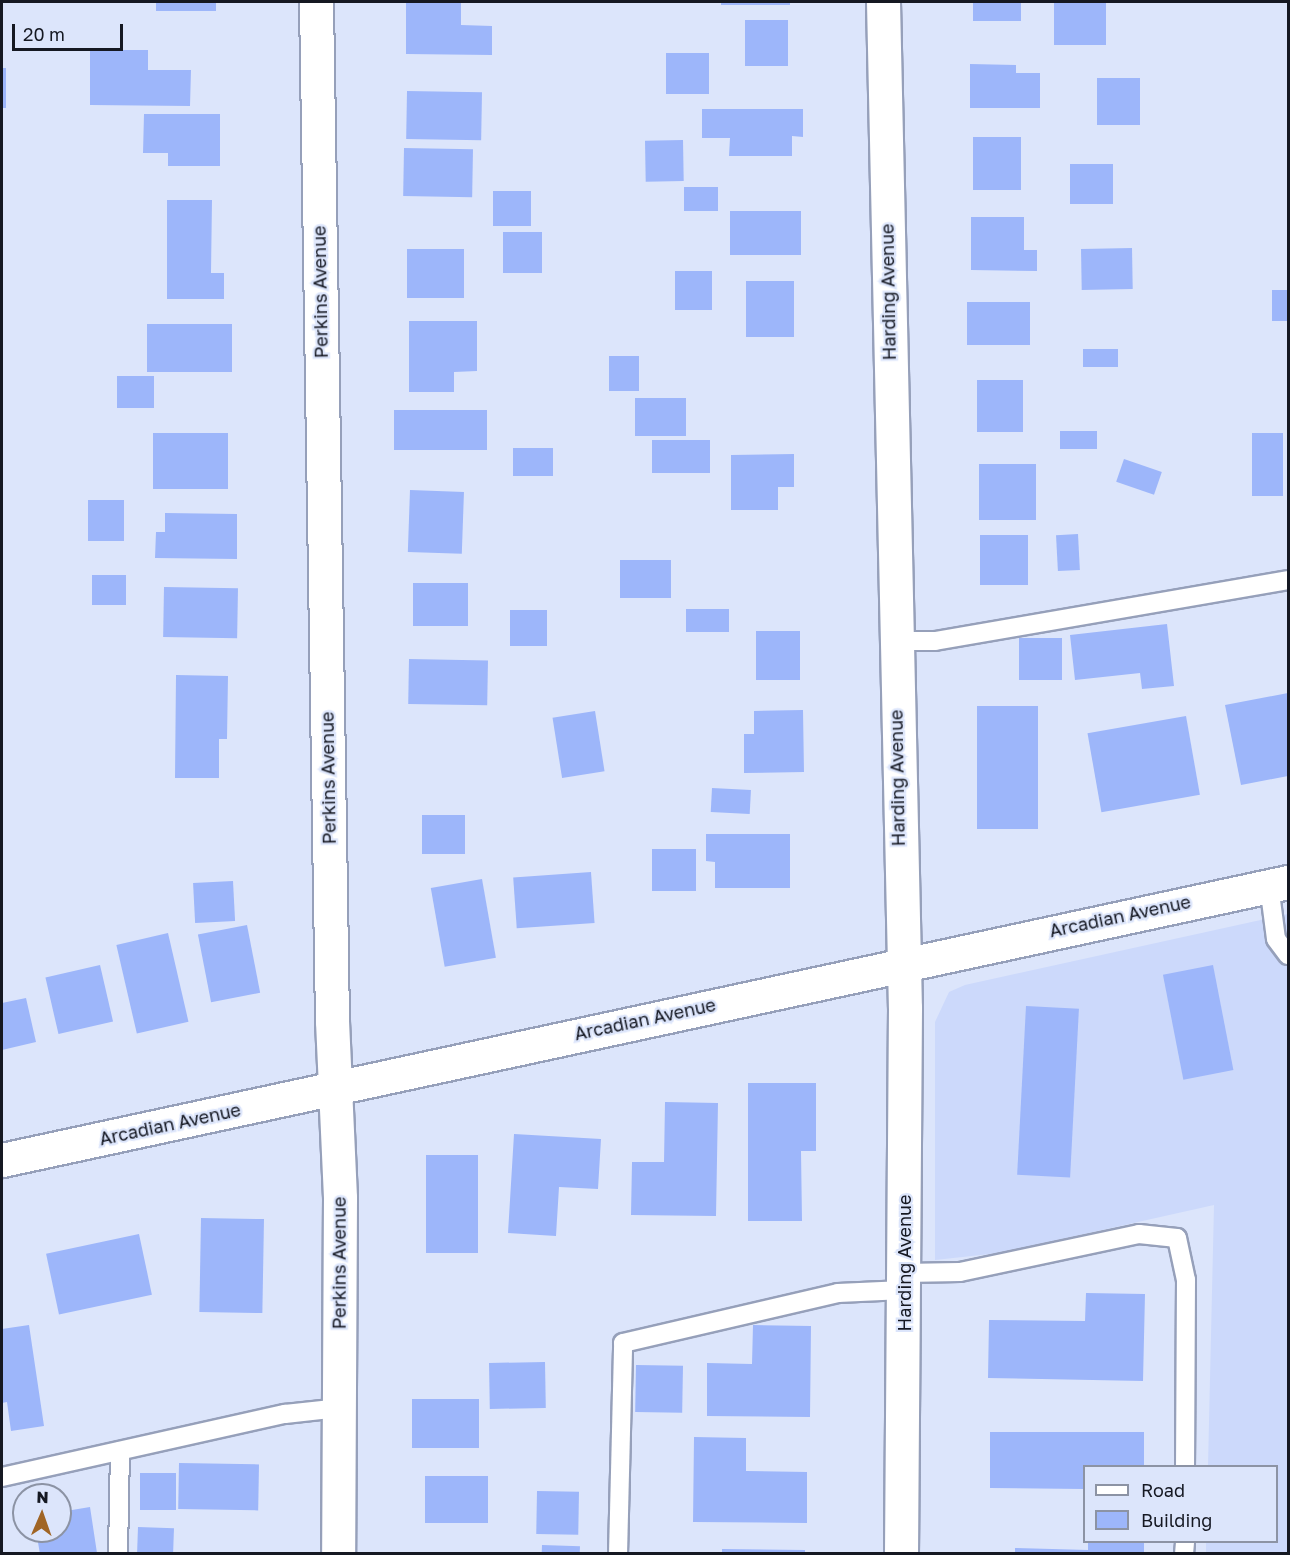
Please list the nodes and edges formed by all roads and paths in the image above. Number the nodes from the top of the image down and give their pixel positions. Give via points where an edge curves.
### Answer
1 (316, 2) edge
2 (883, 2) edge
3 (1288, 580) edge
4 (894, 641) junction
5 (1279, 883) edge
6 (1288, 955) edge
7 (903, 963) junction
8 (337, 1088) junction
9 (2, 1160) edge
10 (904, 1282) junction
11 (339, 1408) junction
12 (120, 1451) junction
13 (1185, 1465) edge
14 (2, 1477) edge
15 (118, 1554) edge
16 (338, 1554) edge
17 (618, 1554) edge
18 (901, 1554) edge

1 - 8 street, Perkins Avenue
2 - 4 street, Harding Avenue
3 - 4 lane via 935,641
4 - 7 street, Harding Avenue
5 - 6 lane via 1276,939
5 - 7 street, Arcadian Avenue
7 - 8 street, Arcadian Avenue
7 - 10 street, Harding Avenue
8 - 9 street, Arcadian Avenue
8 - 11 street, Perkins Avenue
10 - 13 lane via 1139,1234 1178,1238 1186,1280
10 - 17 lane via 838,1293 623,1343
10 - 18 street, Harding Avenue
11 - 12 lane via 285,1414
11 - 16 street, Perkins Avenue
12 - 14 lane
12 - 15 lane

